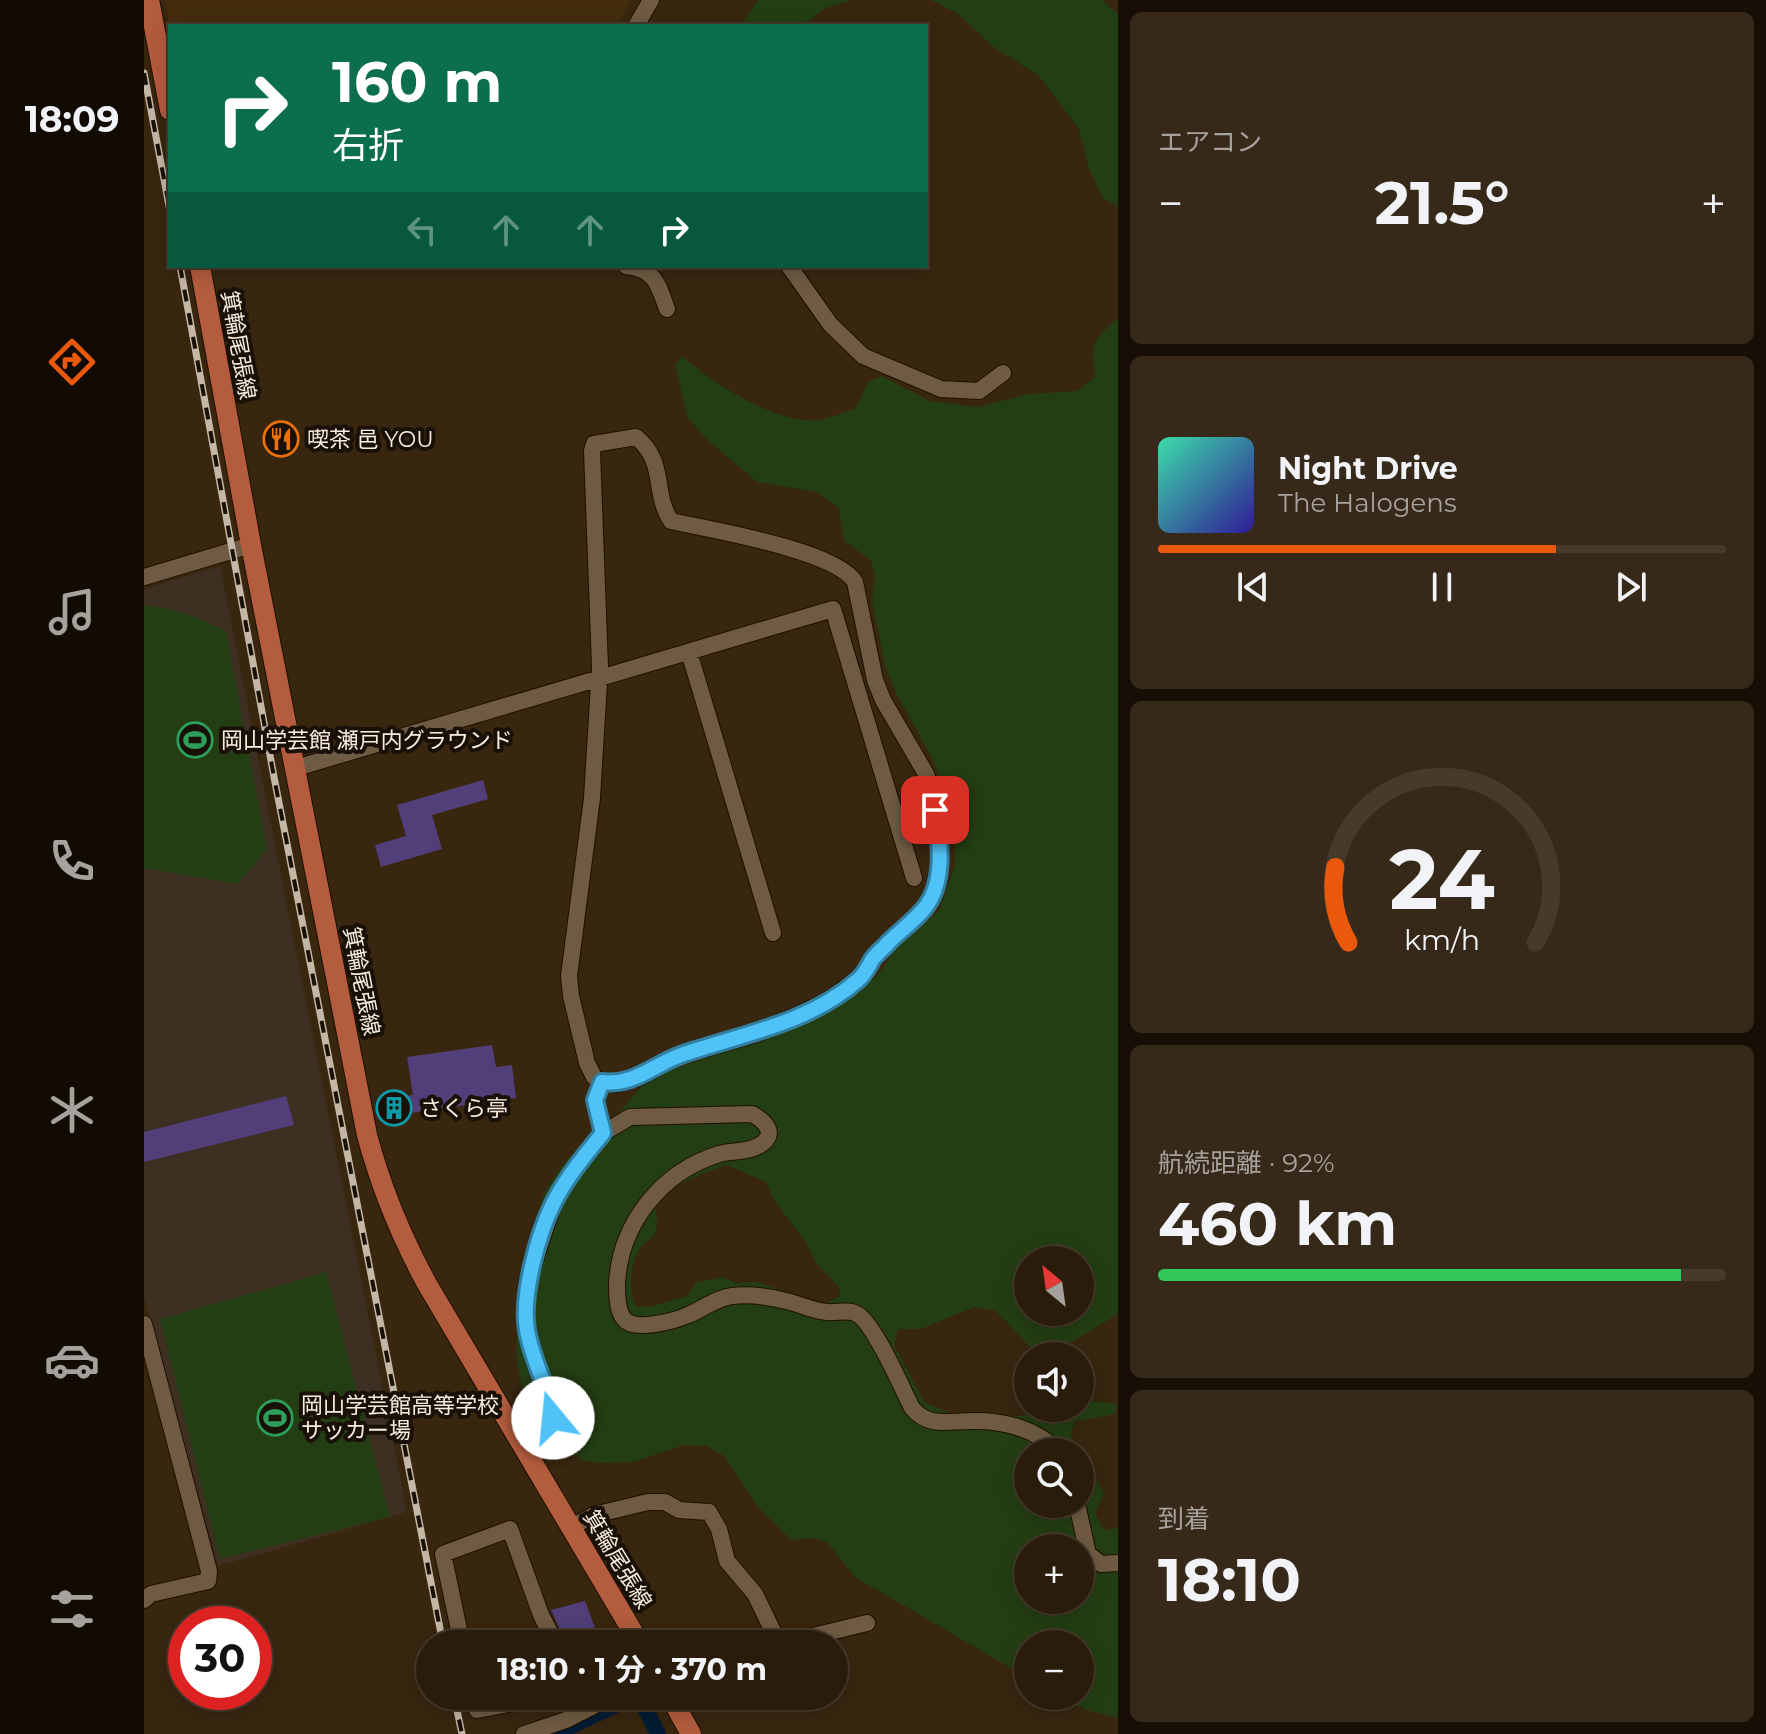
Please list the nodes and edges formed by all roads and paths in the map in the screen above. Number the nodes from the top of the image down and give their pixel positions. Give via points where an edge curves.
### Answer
1 (149, 0) edge
2 (651, 0) edge
3 (637, 24) edge
4 (168, 100) edge
5 (203, 268) edge
6 (635, 268) edge
7 (790, 268) edge
8 (667, 309) dead end
9 (1003, 373) dead end
10 (251, 545) junction
11 (144, 577) edge
12 (689, 652) junction
13 (598, 679) junction
14 (296, 768) junction
15 (914, 878) dead end
16 (773, 933) dead end
17 (602, 1082) junction
18 (603, 1133) junction
19 (144, 1324) edge
20 (147, 1344) edge
21 (1043, 1438) edge
22 (528, 1454) junction
23 (1080, 1518) edge
24 (571, 1527) junction
25 (1118, 1563) edge
26 (144, 1600) edge
27 (867, 1623) dead end
28 (459, 1630) edge
29 (549, 1630) edge
30 (632, 1630) edge
31 (772, 1630) edge
32 (838, 1630) edge
33 (575, 1710) edge
34 (683, 1710) edge
35 (524, 1734) edge
36 (691, 1734) edge

1 - 4 main road
2 - 3 street
5 - 10 main road, 箕輪尾張線
6 - 8 street via 648,271 657,282
7 - 9 street via 830,324 863,356 941,389 979,391
10 - 11 street
10 - 14 main road, 箕輪尾張線
12 - 13 street
12 - 15 street via 833,609
12 - 16 street
13 - 14 street
13 - 17 street via 592,798 569,976 587,1063
13 - 17 street via 592,451 594,444 636,437 655,460 671,521 801,550 849,572 875,680 932,792 939,879 922,912 874,957 865,974 825,1002 756,1034 678,1056 638,1078
14 - 22 main road, 箕輪尾張線 via 380,1184 427,1284
17 - 18 street via 595,1100
18 - 21 street via 630,1117 647,1116 752,1114 769,1128 762,1144 692,1165 650,1199 632,1225 620,1261 617,1286 624,1320 644,1326 669,1321 731,1296 856,1313 875,1335 920,1417 935,1423 1007,1424
18 - 22 street via 553,1205 527,1284 526,1327 553,1418 549,1434
19 - 20 street
20 - 26 street via 209,1571 208,1581
22 - 24 main road, 箕輪尾張線
23 - 25 street via 1088,1554 1101,1564
24 - 30 main road, 箕輪尾張線
24 - 31 street via 594,1515 648,1502 709,1512 727,1561 755,1594
27 - 32 street
28 - 29 street via 443,1554 510,1529
33 - 35 street via 566,1720
34 - 36 main road

